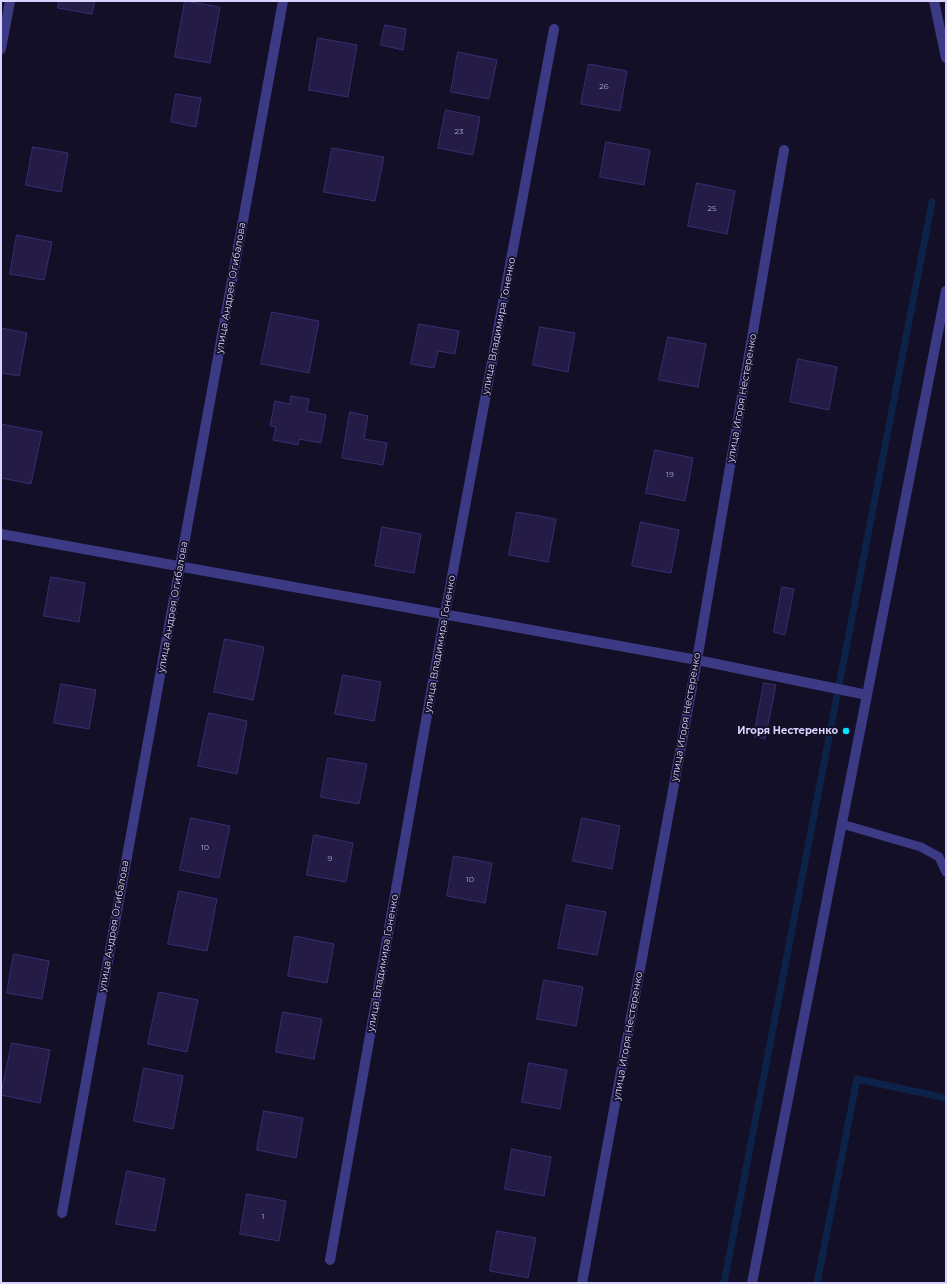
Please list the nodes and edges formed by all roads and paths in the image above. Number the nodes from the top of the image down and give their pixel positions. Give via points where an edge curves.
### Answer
1 (10, 1) edge
2 (283, 1) edge
3 (934, 1) edge
4 (554, 29) dead end
5 (1, 49) edge
6 (946, 58) edge
7 (784, 150) dead end
8 (946, 291) edge
9 (1, 534) edge
10 (180, 566) junction
11 (445, 614) junction
12 (697, 660) junction
13 (867, 695) junction
14 (842, 824) junction
15 (946, 872) edge
16 (62, 1213) dead end
17 (330, 1260) dead end
18 (582, 1283) edge
19 (752, 1283) edge

1 - 5 street
2 - 10 street, улица Андрея Огибалова
3 - 6 street
4 - 11 street, улица Владимира Гоненко
7 - 12 street, улица Игоря Нестеренко
8 - 13 street
9 - 10 street
10 - 11 street
10 - 16 street, улица Андрея Огибалова
11 - 12 street
11 - 17 street, улица Владимира Гоненко
12 - 13 street
12 - 18 street, улица Игоря Нестеренко
13 - 14 street
14 - 15 lane via 921,847 939,857
14 - 19 street

